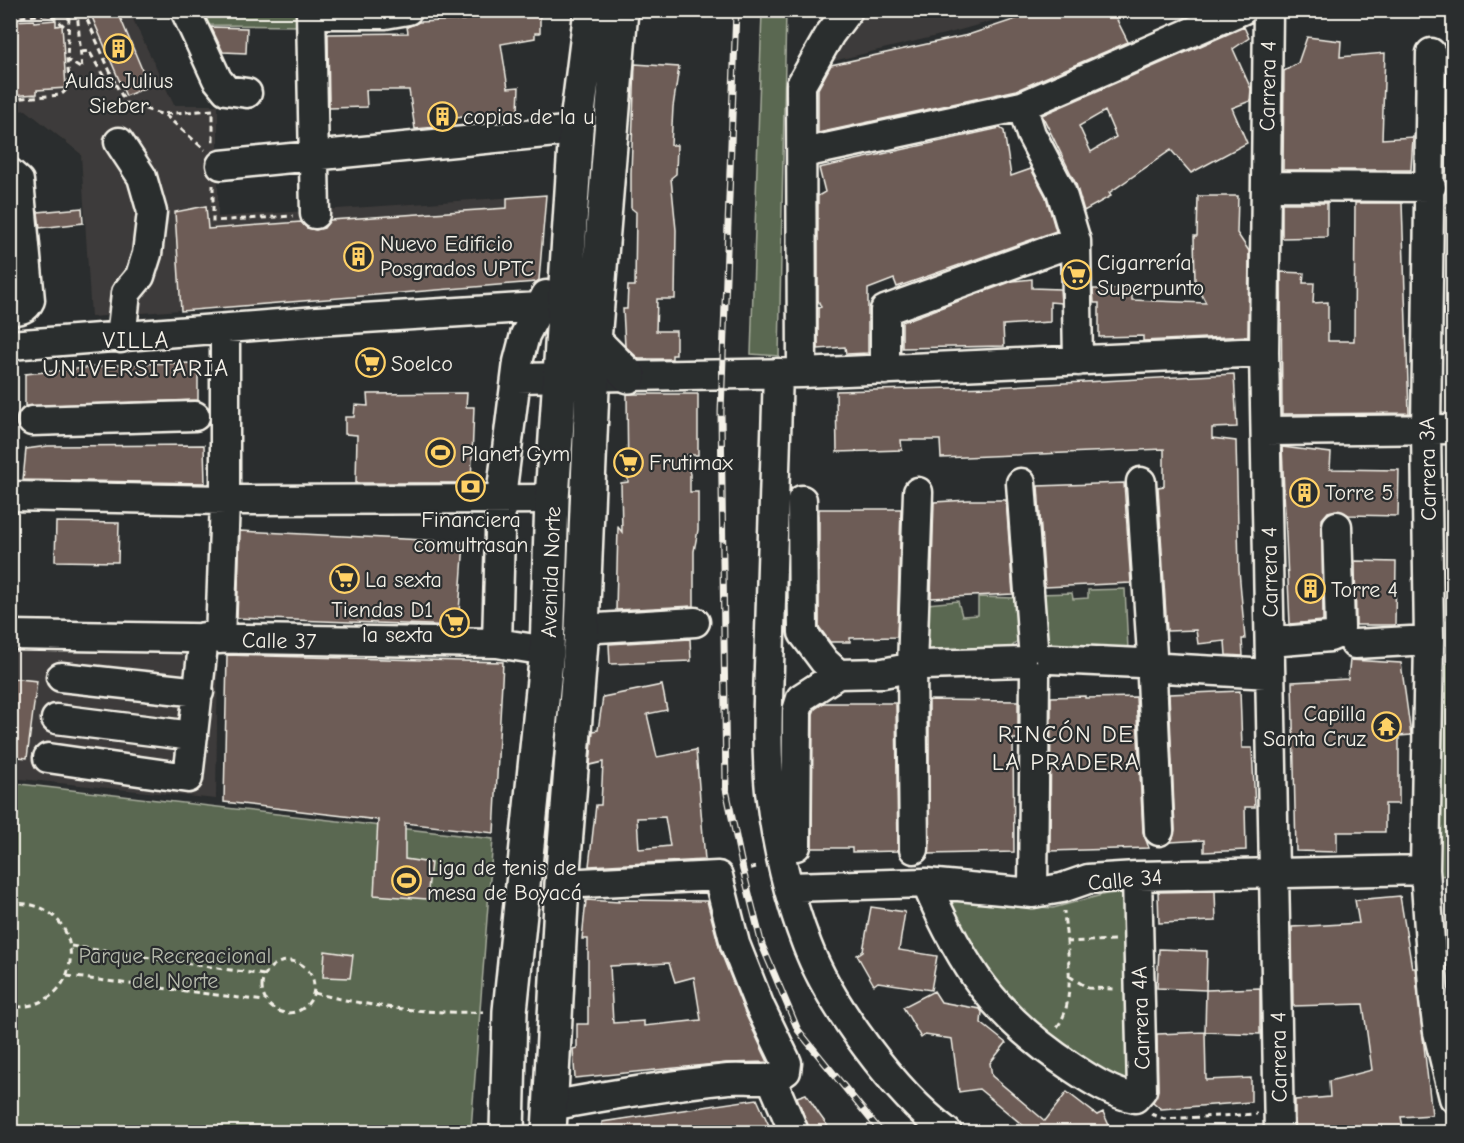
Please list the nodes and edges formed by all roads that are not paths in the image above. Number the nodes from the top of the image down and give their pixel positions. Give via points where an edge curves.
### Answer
1 (185, 10) edge
2 (591, 10) edge
3 (621, 10) edge
4 (848, 10) edge
5 (1242, 10) edge
6 (1268, 10) edge
7 (311, 12) edge
8 (393, 12) edge
9 (831, 22) edge
10 (1431, 53) dead end
11 (247, 93) dead end
12 (1022, 106) junction
13 (576, 130) junction
14 (119, 142) dead end
15 (803, 153) junction
16 (314, 156) junction
17 (217, 161) road end
18 (10, 173) edge
19 (1266, 186) junction
20 (1431, 187) junction
21 (315, 214) dead end
22 (1076, 241) junction
23 (567, 259) junction
24 (539, 307) junction
25 (10, 310) edge
26 (225, 329) junction
27 (121, 338) junction
28 (594, 341) junction
29 (10, 345) edge
30 (1264, 352) junction
31 (1078, 361) junction
32 (885, 370) junction
33 (790, 373) junction
34 (561, 376) junction
35 (593, 376) junction
36 (629, 376) junction
37 (517, 378) junction
38 (211, 416) junction
39 (32, 421) dead end
40 (1440, 429) edge
41 (1267, 431) junction
42 (1141, 482) dead end
43 (1021, 483) dead end
44 (918, 492) dead end
45 (10, 496) edge
46 (501, 497) junction
47 (552, 498) junction
48 (225, 500) junction
49 (802, 500) dead end
50 (1337, 526) dead end
51 (695, 622) dead end
52 (582, 629) junction
53 (10, 635) edge
54 (212, 638) junction
55 (1430, 640) junction
56 (1270, 642) junction
57 (497, 643) junction
58 (1355, 644) dead end
59 (547, 651) junction
60 (1035, 660) junction
61 (1152, 666) junction
62 (912, 667) junction
63 (838, 674) junction
64 (1270, 674) junction
65 (61, 677) dead end
66 (199, 692) junction
67 (56, 719) dead end
68 (193, 736) junction
69 (48, 758) dead end
70 (1160, 831) dead end
71 (914, 849) dead end
72 (789, 865) junction
73 (1425, 870) junction
74 (1275, 872) junction
75 (1137, 876) junction
76 (926, 883) junction
77 (562, 884) junction
78 (1033, 893) junction
79 (771, 1078) junction
80 (1454, 1098) edge
81 (549, 1119) edge
82 (1279, 1123) edge
83 (503, 1128) edge
84 (794, 1132) edge
85 (947, 1132) edge

1 - 11 street via 217,79 226,90
2 - 13 main road, Avenida Norte
3 - 28 main road, Avenida Norte
4 - 9 street
5 - 12 street
6 - 19 street, Carrera 4
7 - 8 street
7 - 16 street
9 - 15 street via 801,85
10 - 20 street, Carrera 3A
12 - 15 street
12 - 22 street via 1031,134 1062,191
13 - 16 street
13 - 23 main road, Avenida Norte
14 - 27 street via 142,177 152,212 140,276 126,293
15 - 33 street
16 - 17 street
16 - 21 street
18 - 25 street via 19,181 30,300 21,310
19 - 20 street
19 - 30 street, Carrera 4
20 - 40 street, Carrera 3A
22 - 31 street
22 - 32 street via 885,310
23 - 24 street
23 - 34 main road, Avenida Norte
24 - 26 street
24 - 37 street via 525,335
26 - 27 street
26 - 38 street
27 - 29 street
28 - 35 main road, Avenida Norte
28 - 36 main road
30 - 31 street
30 - 41 street, Carrera 4
31 - 32 street
32 - 33 street
33 - 36 street
33 - 72 street via 769,680 770,789
34 - 35 street
34 - 37 street
34 - 47 main road, Avenida Norte
35 - 36 street
35 - 52 main road, Avenida Norte
37 - 46 street
38 - 39 street
38 - 48 street
40 - 41 street
40 - 55 street, Carrera 3A
41 - 56 street, Carrera 4
42 - 61 street
43 - 60 street
44 - 62 street
45 - 48 street
46 - 47 street
46 - 48 street
46 - 57 street
47 - 59 main road, Avenida Norte
48 - 54 street
49 - 63 street via 803,633
50 - 56 street via 1337,634
51 - 52 street
52 - 77 main road, Avenida Norte
53 - 54 street, Calle 37
54 - 57 street, Calle 37
54 - 66 street
55 - 58 street
55 - 73 street, Carrera 3A
56 - 64 street, Carrera 4
57 - 59 street, Calle 37
59 - 83 main road, Avenida Norte via 510,1011
60 - 61 street
60 - 62 street
60 - 78 street
61 - 64 street
61 - 70 street
62 - 63 street via 883,673
62 - 71 street
63 - 72 street via 801,698 797,711
64 - 74 street, Carrera 4
65 - 66 street
66 - 68 street
67 - 68 street
68 - 69 street via 188,778
72 - 76 street, Calle 34
72 - 85 street via 807,946 845,1017 882,1067
73 - 74 street, Calle 34
73 - 80 street, Carrera 3A via 1438,1032
74 - 75 street, Calle 34
74 - 82 street, Carrera 4
75 - 76 street, Carrera 4A via 1142,1090 1135,1098 1123,1096 1041,1047 1001,1010 950,938
75 - 78 street, Calle 34 via 1088,879
76 - 78 street, Calle 34
77 - 79 street via 718,876 735,944 787,1063 786,1071
77 - 81 main road, Avenida Norte
79 - 81 street via 672,1084
79 - 84 street

